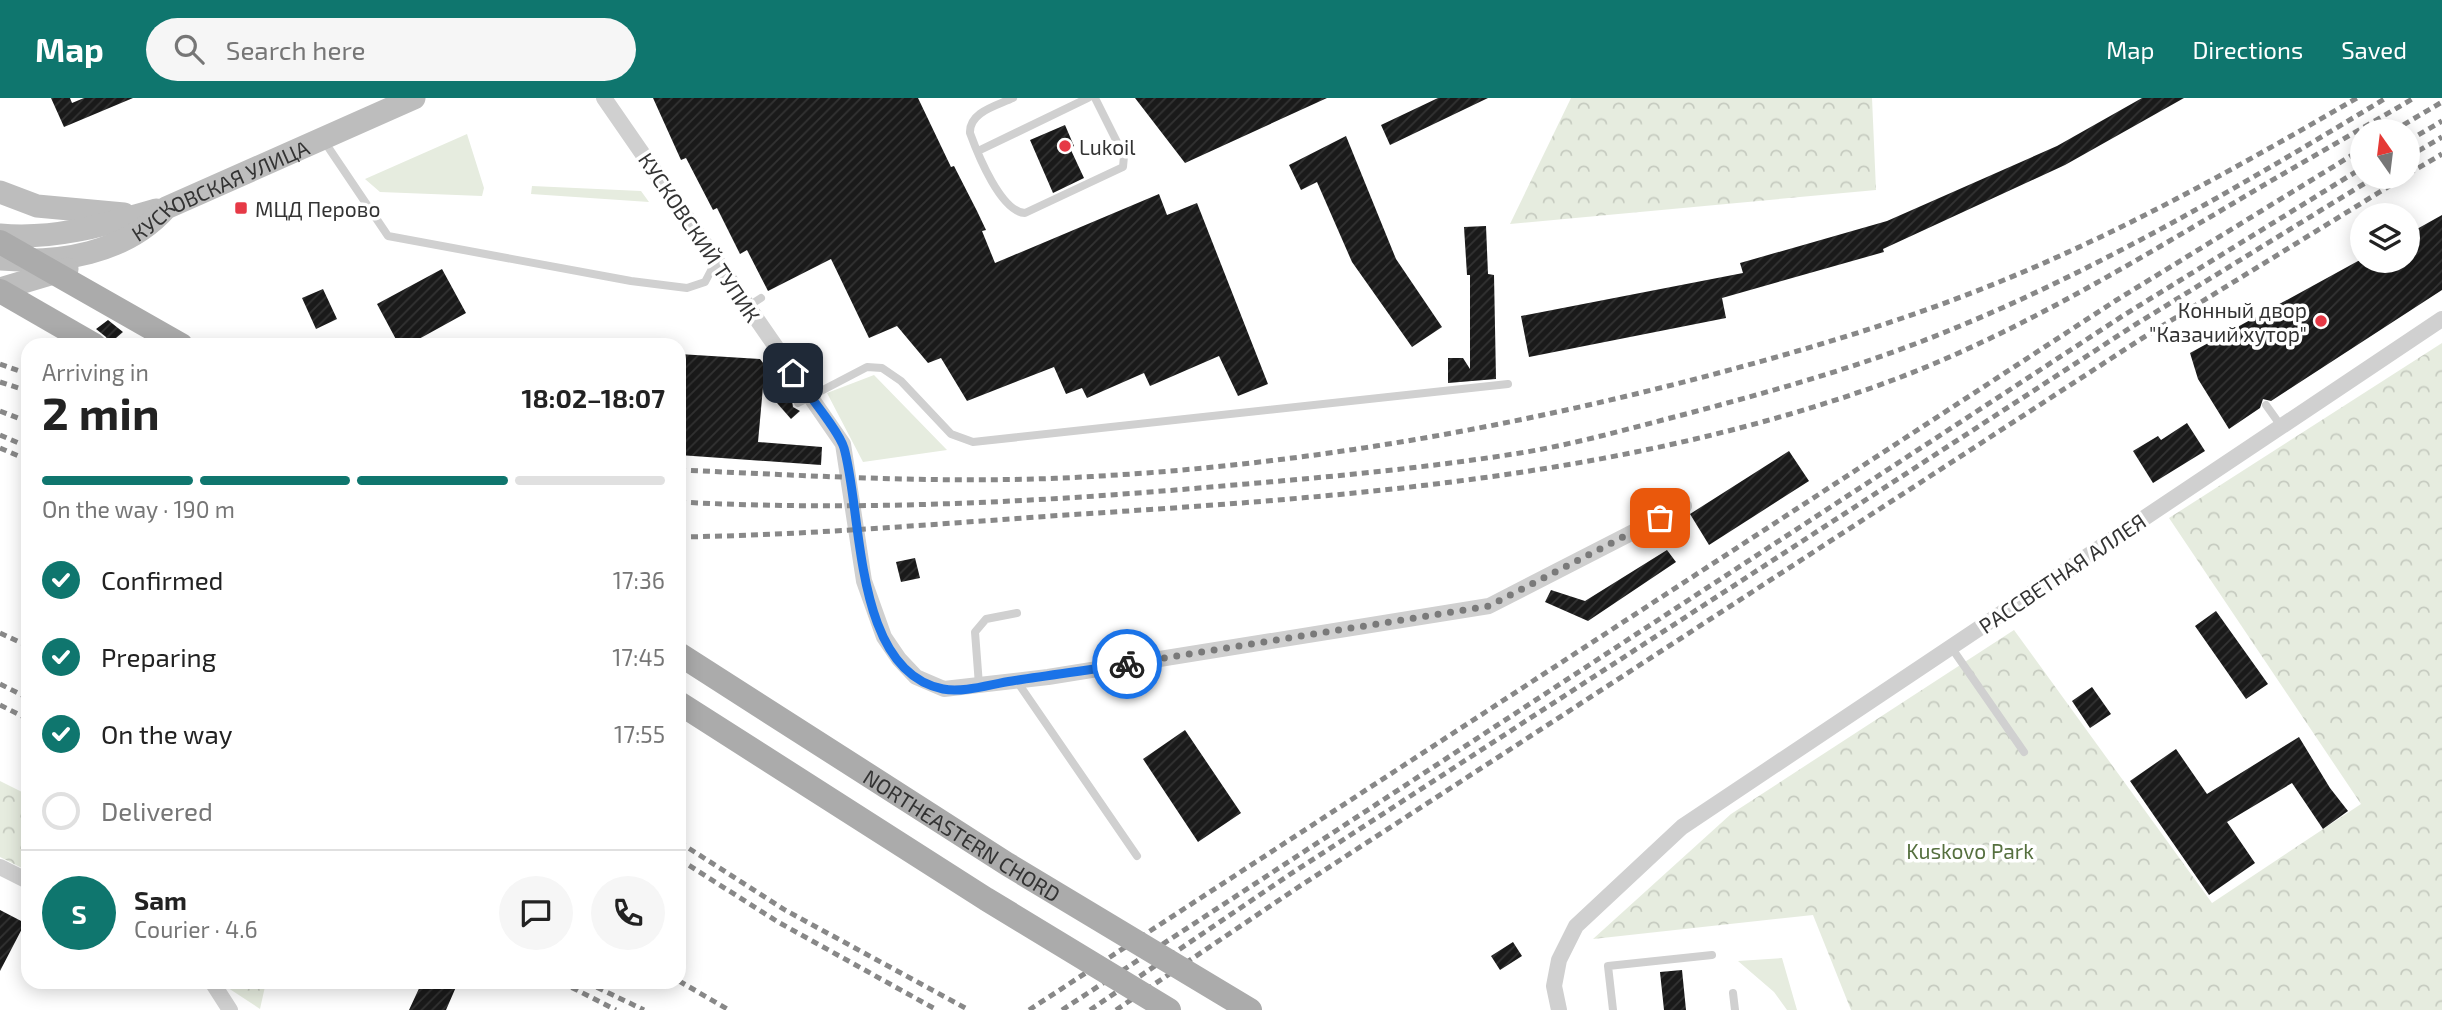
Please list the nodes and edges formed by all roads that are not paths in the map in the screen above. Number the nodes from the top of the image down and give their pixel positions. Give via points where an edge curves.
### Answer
1 (414, 98) edge
2 (604, 98) edge
3 (1013, 98) edge
4 (1087, 98) edge
5 (1095, 98) edge
6 (323, 138) junction
7 (978, 151) junction
8 (0, 192) edge
9 (166, 208) junction
10 (137, 215) junction
11 (0, 235) edge
12 (0, 242) edge
13 (91, 253) junction
14 (11, 260) edge
15 (715, 263) junction
16 (0, 290) edge
17 (761, 298) dead end
18 (747, 307) junction
19 (2442, 319) edge
20 (82, 338) edge
21 (169, 338) edge
22 (1508, 384) dead end
23 (803, 399) junction
24 (2266, 405) dead end
25 (2281, 426) junction
26 (1684, 506) dead end
27 (1017, 614) dead end
28 (1951, 647) junction
29 (686, 658) edge
30 (1016, 680) junction
31 (979, 687) junction
32 (686, 707) edge
33 (2024, 752) dead end
34 (1137, 856) dead end
35 (0, 867) edge
36 (21, 878) edge
37 (1712, 955) dead end
38 (217, 989) edge
39 (1733, 993) dead end
40 (232, 1008) edge
41 (1169, 1010) edge
42 (1250, 1010) edge
43 (1559, 1010) edge
44 (1613, 1010) edge
45 (1735, 1010) edge

1 - 6 street, КУСКОВСКАЯ УЛИЦА
2 - 15 street, КУСКОВСКИЙ ТУПИК
3 - 7 lane via 973,119 970,133
4 - 7 lane
5 - 7 lane via 1124,156 1123,167 1031,212 1007,206
6 - 9 street, КУСКОВСКАЯ УЛИЦА
6 - 15 lane via 388,236 687,288 705,282
8 - 10 street via 37,206
9 - 10 street
9 - 13 street, КУСКОВСКАЯ УЛИЦА via 131,235
10 - 11 street via 53,235
12 - 21 main road, bridge
13 - 14 street, КУСКОВСКАЯ УЛИЦА via 61,260
13 - 16 street via 55,275
15 - 18 street, КУСКОВСКИЙ ТУПИК
16 - 20 main road
17 - 18 lane
18 - 23 street, КУСКОВСКИЙ ТУПИК
19 - 25 street, РАССВЕТНАЯ АЛЛЕЯ
22 - 23 lane via 972,442 951,434 901,381 882,368 867,367
23 - 31 street, КУСКОВСКИЙ ТУПИК via 843,444 864,581 884,636 916,677 944,689
24 - 25 lane
25 - 28 street, РАССВЕТНАЯ АЛЛЕЯ
26 - 30 street, КУСКОВСКИЙ ТУПИК via 1489,606
27 - 31 lane via 986,620 975,632
28 - 33 lane
28 - 43 street, РАССВЕТНАЯ АЛЛЕЯ via 1682,827 1576,926 1559,960 1554,986
29 - 42 main road, NORTHEASTERN CHORD, bridge via 1007,864
30 - 31 street, КУСКОВСКИЙ ТУПИК
30 - 34 lane
32 - 41 main road, NORTHEASTERN CHORD, bridge
35 - 36 street
37 - 44 lane via 1608,966
38 - 40 street
39 - 45 lane

